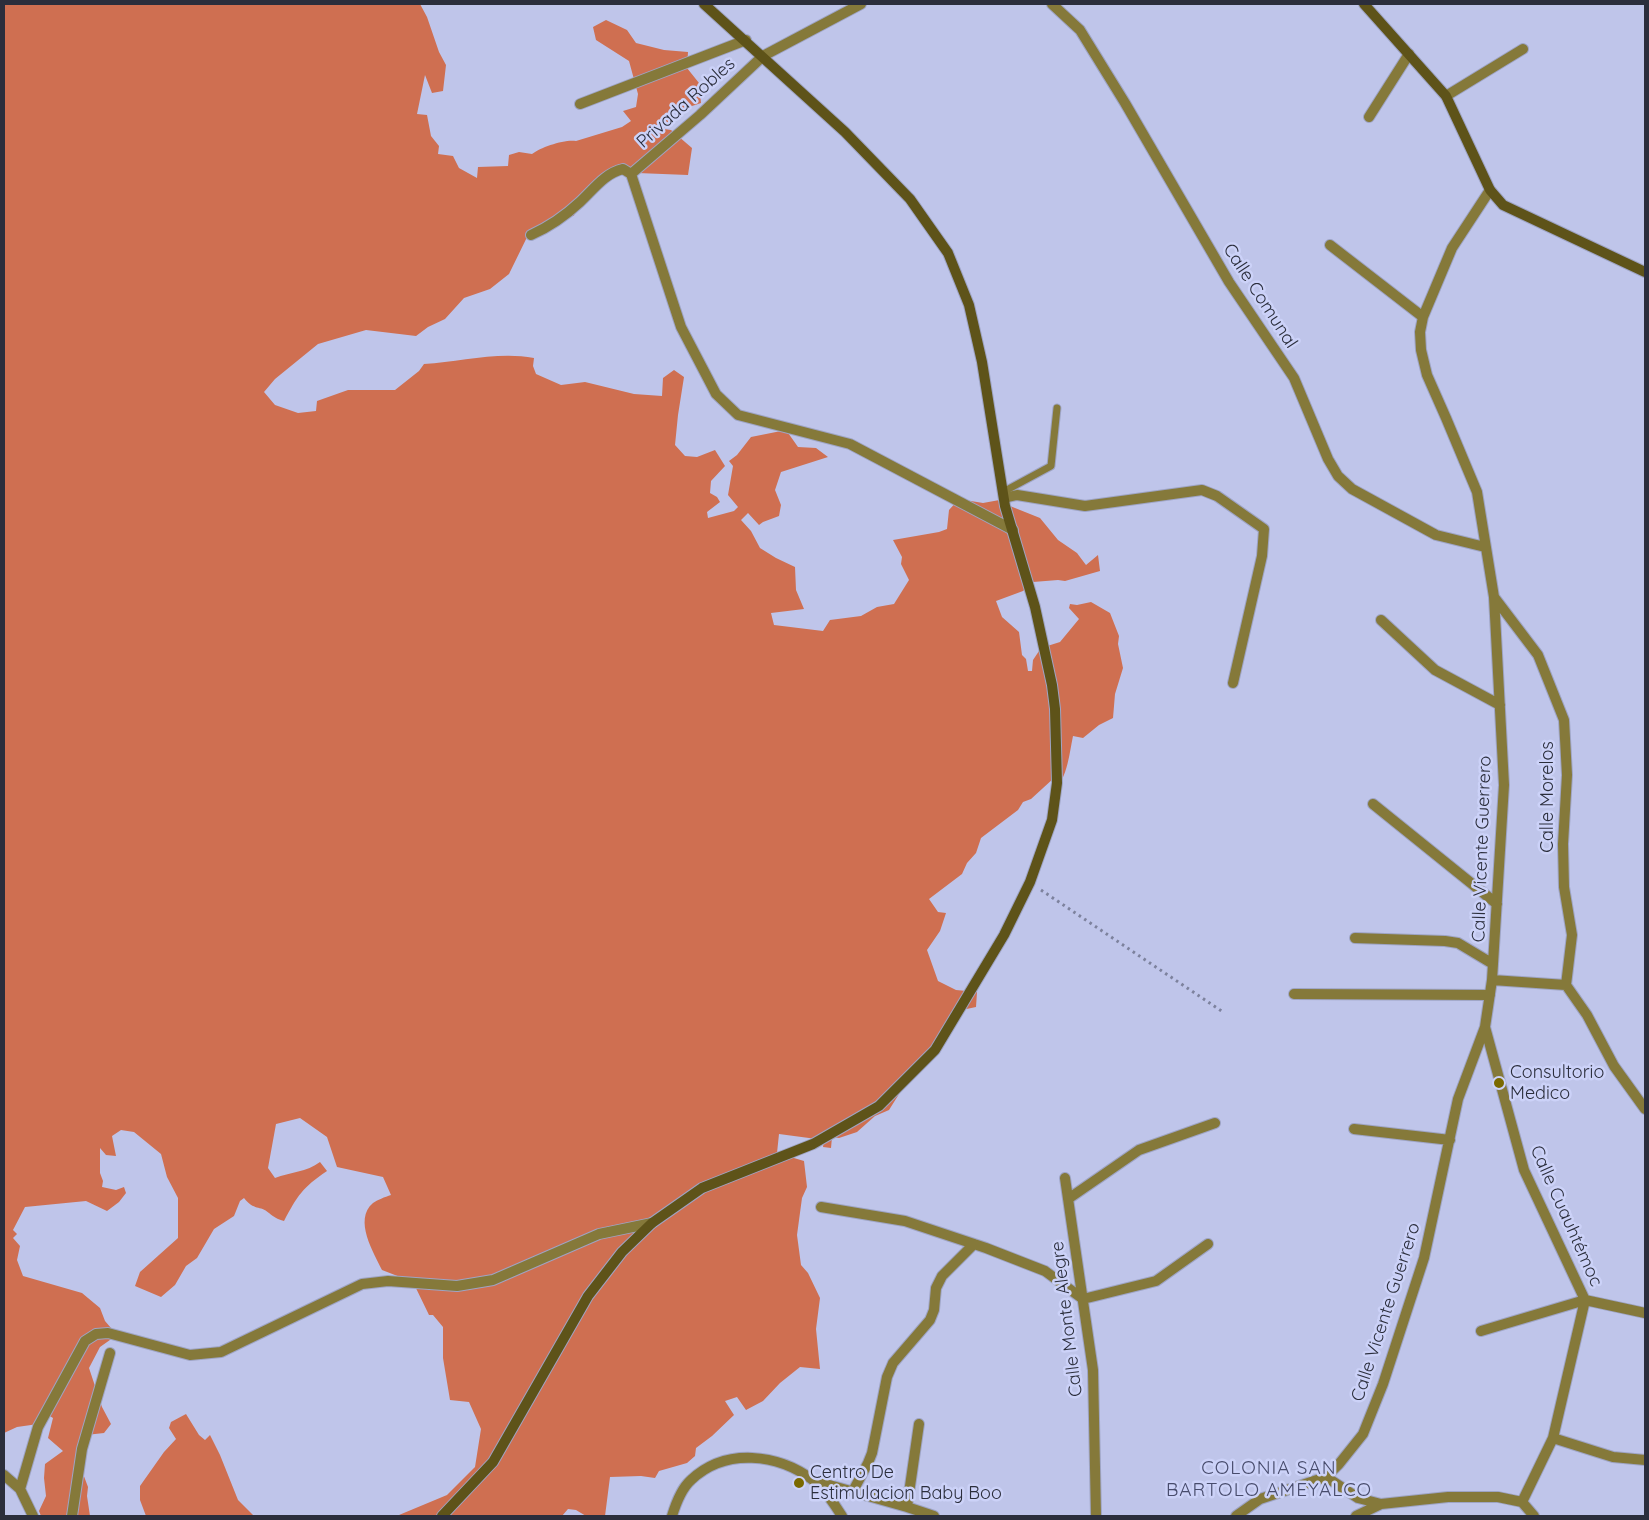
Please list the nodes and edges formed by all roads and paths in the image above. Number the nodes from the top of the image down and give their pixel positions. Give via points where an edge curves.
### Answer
1 (704, 4) edge
2 (861, 4) edge
3 (1052, 4) edge
4 (1364, 4) edge
5 (746, 40) junction
6 (1522, 49) dead end
7 (1409, 54) junction
8 (763, 56) junction
9 (1446, 96) junction
10 (580, 104) dead end
11 (1369, 117) dead end
12 (627, 172) junction
13 (1490, 190) junction
14 (531, 235) dead end
15 (1330, 245) dead end
16 (1645, 272) edge
17 (1423, 317) junction
18 (1057, 408) dead end
19 (1003, 495) junction
20 (1013, 530) junction
21 (1485, 547) junction
22 (1494, 597) junction
23 (1381, 620) dead end
24 (1233, 683) dead end
25 (1500, 705) junction
26 (1373, 804) dead end
27 (1030, 882) junction
28 (1497, 904) junction
29 (1355, 938) dead end
30 (1493, 964) junction
31 (1492, 980) junction
32 (1566, 985) junction
33 (1294, 994) dead end
34 (1490, 995) junction
35 (1223, 1012) dead end
36 (1484, 1027) junction
37 (1645, 1109) edge
38 (1215, 1123) dead end
39 (1354, 1129) dead end
40 (1450, 1140) junction
41 (1065, 1178) dead end
42 (1068, 1199) junction
43 (821, 1207) dead end
44 (652, 1223) junction
45 (974, 1244) junction
46 (1208, 1244) dead end
47 (1083, 1299) junction
48 (1585, 1300) junction
49 (1645, 1313) edge
50 (1481, 1331) dead end
51 (110, 1353) dead end
52 (919, 1424) dead end
53 (1553, 1438) junction
54 (1645, 1460) edge
55 (4, 1475) edge
56 (1326, 1477) junction
57 (814, 1481) junction
58 (20, 1489) junction
59 (853, 1492) junction
60 (1522, 1502) junction
61 (1380, 1504) junction
62 (907, 1507) junction
63 (33, 1516) edge
64 (72, 1516) edge
65 (442, 1516) edge
66 (672, 1516) edge
67 (842, 1516) edge
68 (934, 1516) edge
69 (1096, 1516) edge
70 (1236, 1516) edge
71 (1356, 1516) edge
72 (1534, 1516) edge

1 - 5 main road
2 - 8 street
3 - 21 street, Calle Comunal via 1080,30 1229,282 1294,378 1338,476 1352,489 1436,535
4 - 7 main road
5 - 8 main road
5 - 10 street
6 - 9 street
7 - 9 main road
7 - 11 street
8 - 12 street, Privada Robles via 700,115
8 - 19 main road via 845,132 910,199 948,253 969,305 978,343
9 - 13 main road
12 - 14 street, Privada Robles via 614,171 550,226
12 - 20 street via 681,328 716,394 738,414 850,444
13 - 16 main road via 1503,205
13 - 17 street, Calle Vicente Guerrero via 1452,248
15 - 17 street
17 - 21 street, Calle Vicente Guerrero via 1420,350 1427,375 1477,492
18 - 19 lane via 1052,466
19 - 20 main road
19 - 24 street via 1085,506 1202,490 1217,496 1264,529 1262,556
20 - 27 main road via 1035,607 1055,709 1056,783 1052,820
21 - 22 street, Calle Vicente Guerrero
22 - 25 street, Calle Vicente Guerrero
22 - 32 street, Calle Morelos via 1538,655 1564,720 1567,775 1564,887 1572,935
23 - 25 street via 1435,670
25 - 28 street, Calle Vicente Guerrero via 1504,785
26 - 28 street
27 - 35 path
27 - 44 main road via 1004,935 935,1050 879,1106 813,1144 702,1188
28 - 30 street, Calle Vicente Guerrero
29 - 30 street via 1458,943
30 - 31 street, Calle Vicente Guerrero
31 - 32 street
31 - 34 street, Calle Vicente Guerrero
32 - 37 street via 1587,1015 1614,1066
33 - 34 street
34 - 36 street, Calle Vicente Guerrero
36 - 40 street, Calle Vicente Guerrero via 1458,1099
36 - 48 street, Calle Cuauhtémoc via 1524,1170
38 - 42 street via 1139,1150
39 - 40 street
40 - 56 street, Calle Vicente Guerrero via 1424,1258 1383,1384 1362,1434
41 - 42 street, Calle Monte Alegre
42 - 47 street, Calle Monte Alegre
43 - 45 street via 904,1221
44 - 58 street via 600,1234 493,1280 457,1286 388,1281 362,1284 221,1352 190,1355 108,1333 96,1334 85,1342 38,1427
44 - 65 main road via 622,1252 588,1296 493,1462
45 - 47 street via 1045,1271
45 - 59 street via 942,1276 936,1288 930,1320 893,1363 887,1377 872,1453
46 - 47 street via 1156,1281
47 - 69 street, Calle Monte Alegre via 1093,1370
48 - 49 street
48 - 50 street
48 - 53 street, Calle Cuauhtémoc
51 - 64 street via 82,1449
52 - 62 street
53 - 54 street via 1613,1457
53 - 60 street, Calle Cuauhtémoc
55 - 58 street
56 - 61 street via 1358,1498
56 - 70 street via 1260,1500
57 - 59 street
57 - 66 street via 782,1462 740,1457 721,1461 690,1480 678,1497
57 - 67 street
58 - 63 street
59 - 62 street
60 - 61 street via 1498,1497 1448,1497
60 - 72 street
61 - 71 street
62 - 68 street

